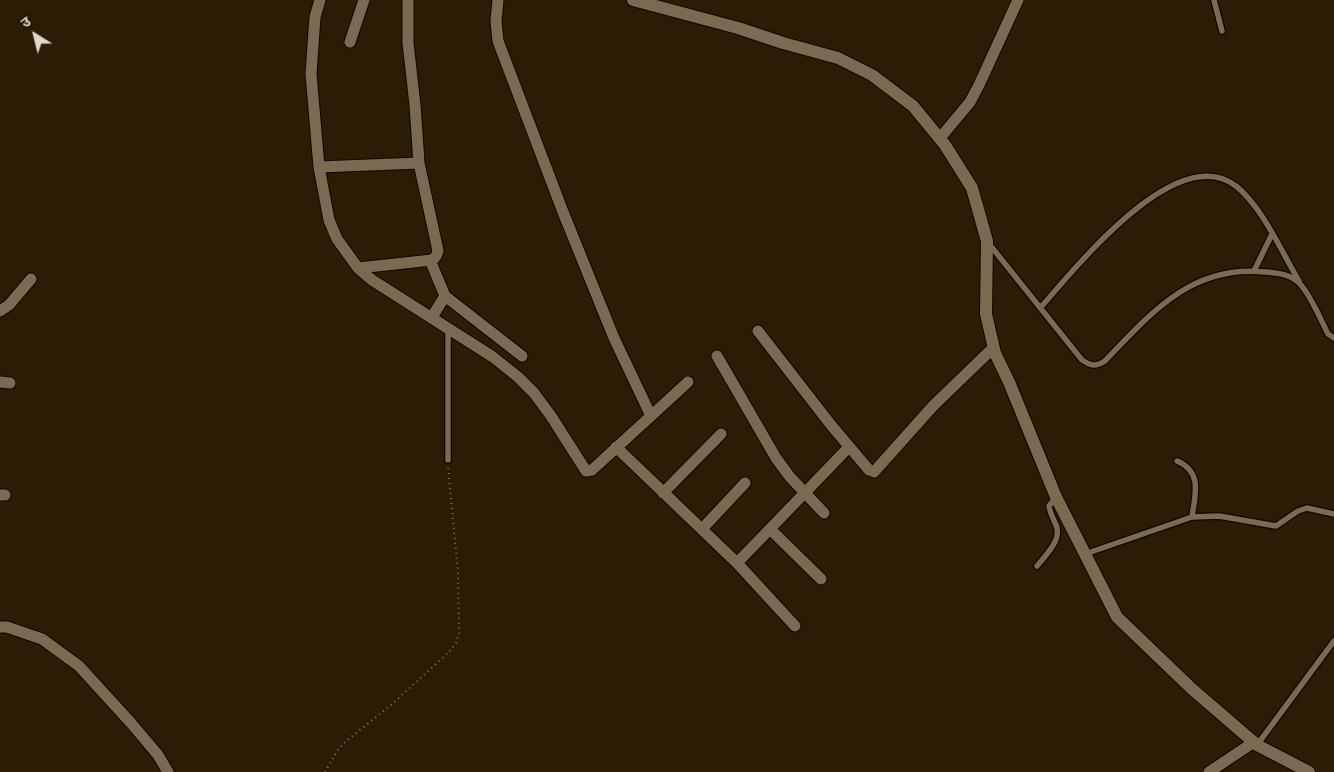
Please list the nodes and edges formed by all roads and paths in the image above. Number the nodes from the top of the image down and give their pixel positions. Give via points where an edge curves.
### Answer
1 (320, 0) edge
2 (364, 0) edge
3 (408, 0) edge
4 (498, 0) edge
5 (1018, 0) edge
6 (1214, 0) edge
7 (638, 1) edge
8 (1222, 31) dead end
9 (350, 42) dead end
10 (940, 138) junction
11 (419, 163) junction
12 (319, 167) junction
13 (1272, 234) junction
14 (987, 241) junction
15 (430, 260) junction
16 (358, 268) junction
17 (1254, 271) junction
18 (30, 280) dead end
19 (1299, 282) junction
20 (444, 296) junction
21 (1040, 308) junction
22 (0, 311) edge
23 (432, 317) junction
24 (448, 328) junction
25 (758, 331) dead end
26 (1334, 338) edge
27 (993, 348) junction
28 (522, 356) dead end
29 (718, 356) dead end
30 (688, 382) dead end
31 (651, 416) junction
32 (721, 434) dead end
33 (616, 447) junction
34 (850, 447) junction
35 (448, 460) joint
36 (1177, 461) dead end
37 (746, 483) dead end
38 (805, 493) junction
39 (663, 494) junction
40 (1056, 497) junction
41 (824, 513) dead end
42 (1334, 514) edge
43 (1192, 517) junction
44 (770, 528) junction
45 (702, 529) junction
46 (1085, 554) junction
47 (737, 563) junction
48 (1037, 566) dead end
49 (821, 579) dead end
50 (795, 626) dead end
51 (0, 627) edge
52 (1334, 641) edge
53 (1256, 744) junction
54 (168, 772) edge
55 (325, 772) edge
56 (1209, 772) edge
57 (1308, 772) edge

1 - 12 street via 315,17 311,74
2 - 9 street
3 - 11 street via 408,43
4 - 31 street via 498,41 610,329
5 - 10 street via 970,102
6 - 8 lane
7 - 10 street via 838,58 872,75 913,106
10 - 14 street via 972,188
11 - 12 street
11 - 15 street via 438,251 436,258
12 - 16 street via 328,220
13 - 17 lane
13 - 19 lane
13 - 21 lane via 1260,213 1234,185 1204,176 1185,180 1149,198 1124,218
14 - 21 lane
14 - 27 street via 986,314
15 - 16 street
15 - 20 street
16 - 23 street
17 - 19 lane via 1290,277
17 - 21 lane via 1208,278 1183,290 1158,307 1098,366 1090,366 1082,360
18 - 22 street
19 - 26 lane via 1328,334
20 - 23 street
20 - 28 street
23 - 24 street
24 - 33 street via 493,357 534,393 586,472
24 - 35 lane
25 - 34 street
27 - 34 street via 932,406 874,472
27 - 40 street
29 - 38 street via 776,458
30 - 31 street
31 - 33 street
32 - 39 street
33 - 39 street
34 - 38 street
35 - 55 path via 458,572 459,633 456,643 391,704 344,742
36 - 43 lane via 1190,470 1195,479
37 - 45 street
38 - 41 street
38 - 44 street
39 - 45 street
40 - 46 street
40 - 48 lane via 1049,506 1057,536
42 - 43 lane via 1307,508 1276,526 1220,516
43 - 46 lane
44 - 47 street
44 - 49 street
45 - 47 street
46 - 53 street via 1117,617 1192,689
47 - 50 street
51 - 54 street via 42,639 79,666 158,755
52 - 53 lane
53 - 56 street
53 - 57 street

